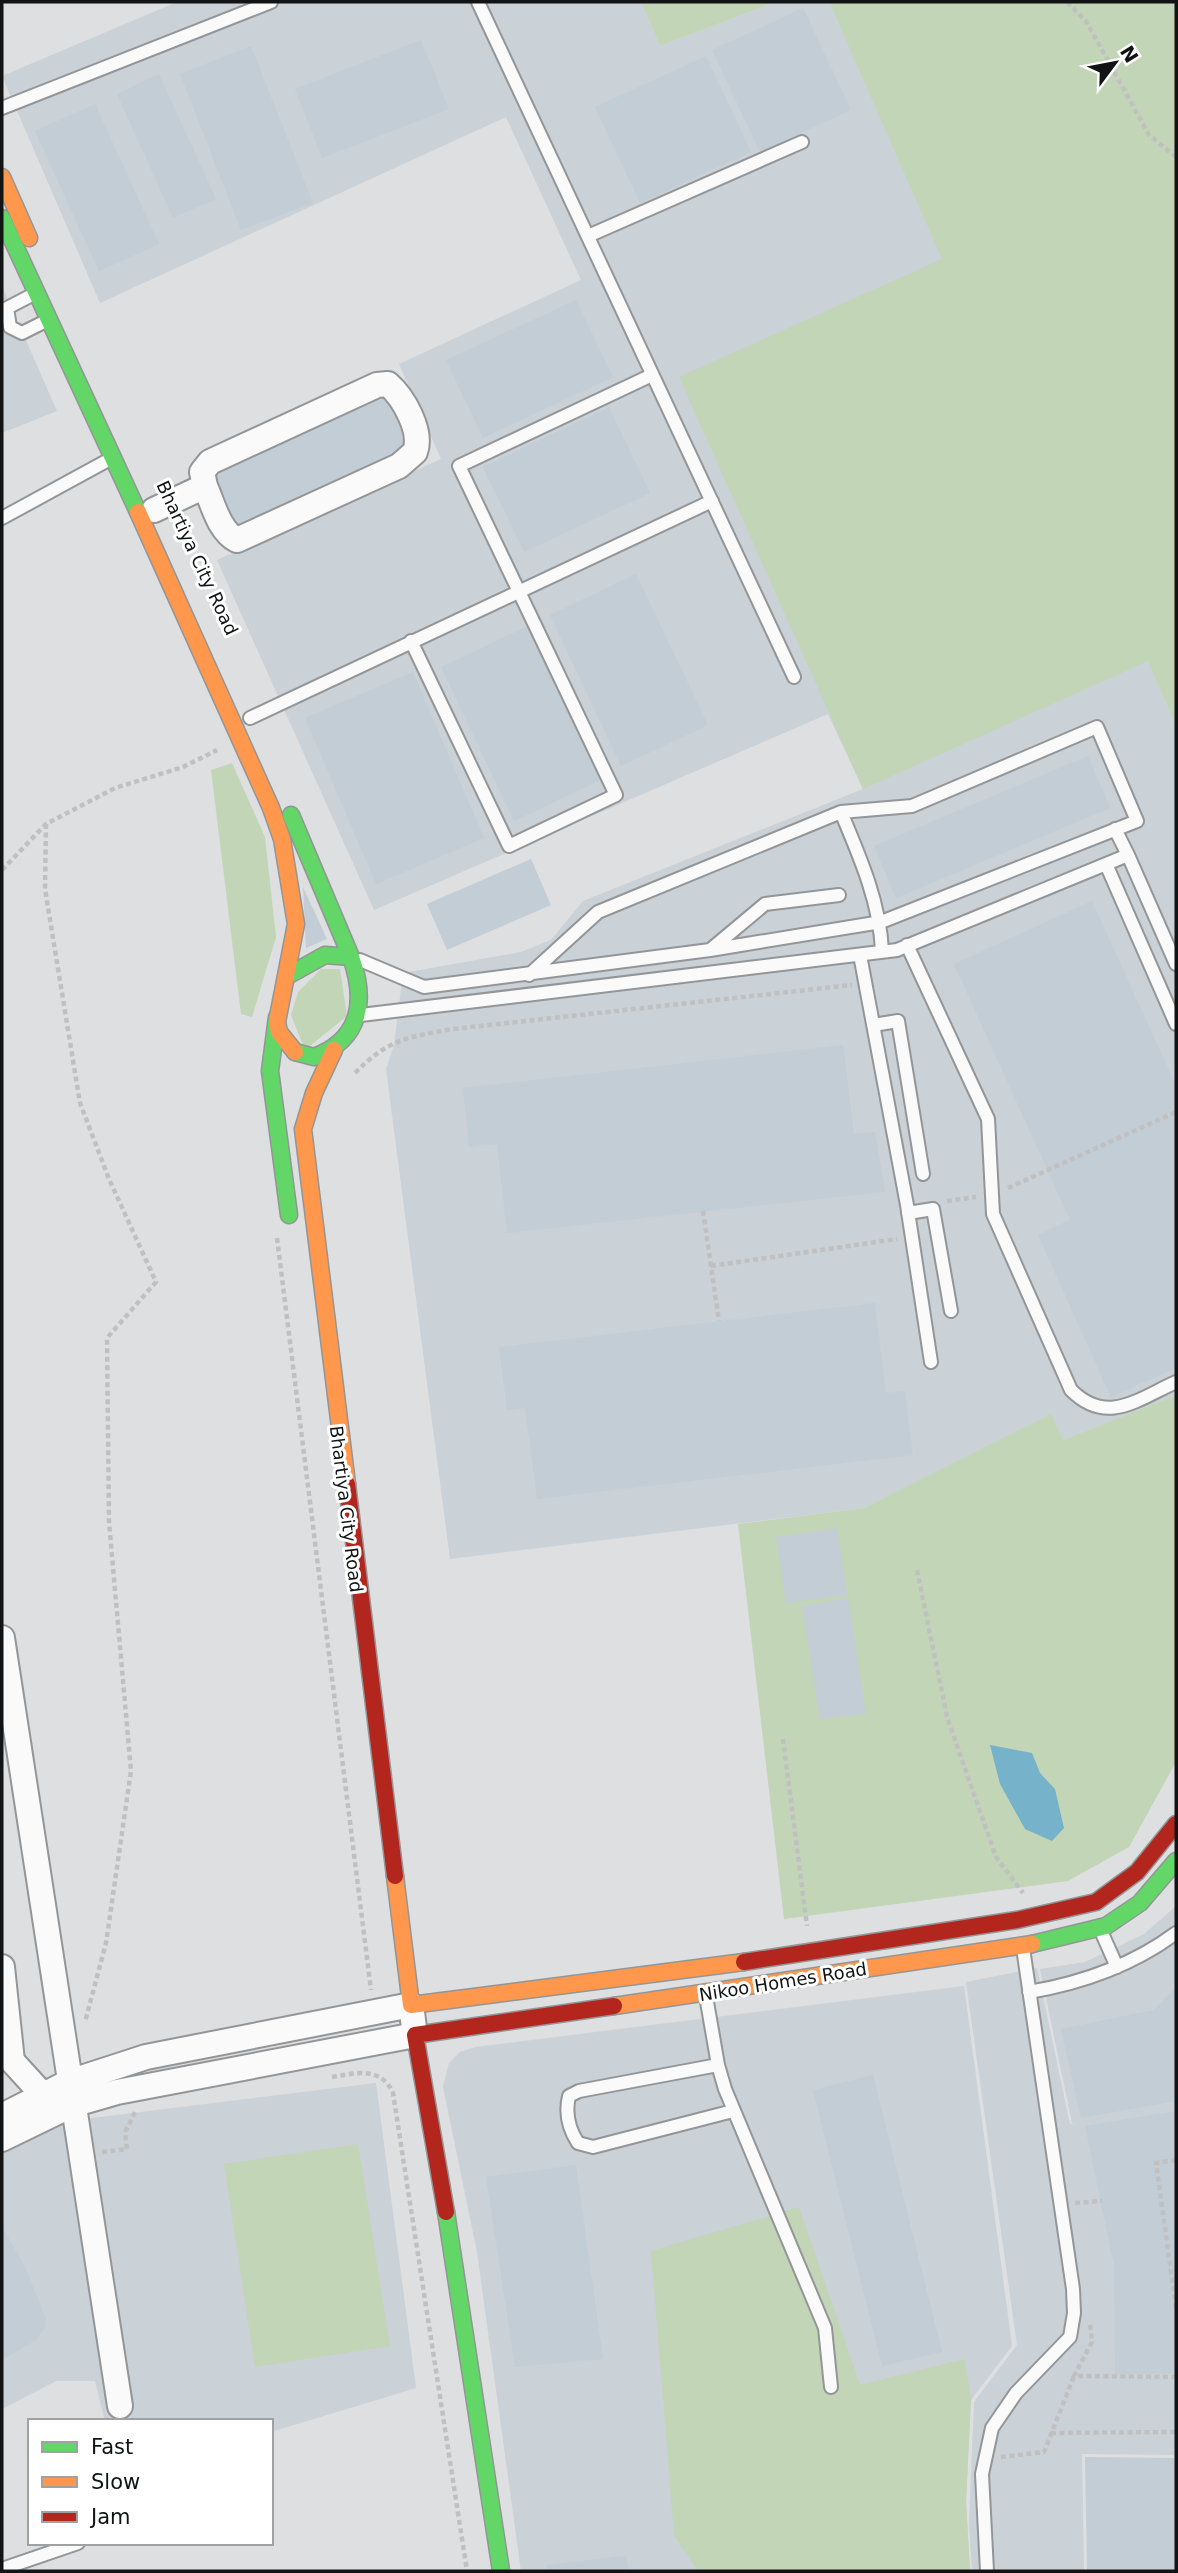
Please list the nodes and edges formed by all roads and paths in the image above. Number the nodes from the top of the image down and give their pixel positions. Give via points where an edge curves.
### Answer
1 (271, 2) edge
2 (478, 2) edge
3 (1067, 2) edge
4 (2, 108) edge
5 (802, 142) dead end
6 (1176, 157) edge
7 (2, 177) edge
8 (2, 218) edge
9 (587, 236) junction
10 (37, 293) junction
11 (50, 319) junction
12 (5, 322) edge
13 (652, 375) junction
14 (114, 457) junction
15 (205, 486) junction
16 (712, 502) junction
17 (154, 510) junction
18 (2, 517) edge
19 (518, 590) junction
20 (411, 641) junction
21 (215, 643) dead end
22 (794, 677) dead end
23 (250, 718) dead end
24 (226, 745) dead end
25 (271, 768) dead end
26 (841, 812) junction
27 (46, 824) junction
28 (1115, 829) junction
29 (1128, 855) junction
30 (1106, 864) junction
31 (2, 870) edge
32 (839, 895) dead end
33 (881, 922) junction
34 (907, 946) junction
35 (710, 950) junction
36 (881, 951) junction
37 (860, 956) junction
38 (351, 957) junction
39 (1176, 964) edge
40 (289, 975) junction
41 (529, 975) junction
42 (857, 997) dead end
43 (358, 1015) junction
44 (277, 1016) junction
45 (1176, 1024) edge
46 (873, 1025) junction
47 (334, 1050) junction
48 (348, 1080) dead end
49 (1176, 1112) edge
50 (923, 1174) dead end
51 (992, 1195) junction
52 (944, 1201) dead end
53 (703, 1211) dead end
54 (908, 1213) junction
55 (895, 1229) dead end
56 (276, 1231) dead end
57 (292, 1238) dead end
58 (711, 1266) junction
59 (951, 1311) dead end
60 (719, 1321) dead end
61 (931, 1362) dead end
62 (1176, 1382) edge
63 (918, 1570) dead end
64 (2, 1638) edge
65 (783, 1739) dead end
66 (7, 1742) edge
67 (1176, 1824) edge
68 (1176, 1861) edge
69 (1030, 1902) dead end
70 (1017, 1920) junction
71 (1100, 1928) junction
72 (1176, 1933) edge
73 (808, 1935) dead end
74 (1023, 1946) junction
75 (2, 1967) edge
76 (1117, 1967) junction
77 (702, 1968) junction
78 (1029, 1992) junction
79 (706, 1994) junction
80 (391, 2001) junction
81 (82, 2032) dead end
82 (403, 2042) junction
83 (7, 2065) edge
84 (718, 2065) junction
85 (323, 2078) dead end
86 (407, 2089) dead end
87 (70, 2093) junction
88 (43, 2095) junction
89 (144, 2106) dead end
90 (733, 2111) junction
91 (2, 2116) edge
92 (2, 2139) edge
93 (80, 2155) junction
94 (1176, 2160) edge
95 (1102, 2201) dead end
96 (1075, 2203) dead end
97 (1176, 2308) edge
98 (1074, 2376) dead end
99 (455, 2383) dead end
100 (831, 2387) dead end
101 (120, 2406) dead end
102 (1176, 2432) edge
103 (1051, 2433) junction
104 (995, 2458) dead end
105 (72, 2545) edge
106 (2, 2569) edge
107 (467, 2571) edge
108 (500, 2571) edge
109 (986, 2571) edge

1 - 4 lane
2 - 9 lane
3 - 6 path via 1086,21 1149,135
5 - 9 lane
7 - 17 street, Bhartiya City Road
8 - 10 street, Bhartiya City Road
9 - 13 lane
10 - 11 street, Bhartiya City Road
10 - 12 lane via 7,308
11 - 12 lane via 22,332
11 - 14 street, Bhartiya City Road
13 - 16 lane
13 - 19 lane via 459,466
14 - 18 lane
14 - 40 street, Bhartiya City Road via 279,830 296,924
15 - 15 street via 224,528 237,540 399,466 415,452 418,436 396,391 388,384 377,385 210,463 202,472
15 - 17 street
16 - 19 lane
16 - 22 lane
17 - 21 street, Bhartiya City Road
19 - 20 lane
19 - 20 lane via 616,795 568,818 509,846
20 - 23 lane
24 - 27 path via 183,767 115,788
25 - 38 street
26 - 28 lane via 912,806 1097,727 1137,821
26 - 33 lane
26 - 41 lane via 598,912
27 - 31 path
27 - 81 path via 45,889 80,1103 156,1282 107,1338 109,1522 131,1771 106,1943
28 - 29 lane
28 - 33 lane
29 - 30 lane
29 - 39 lane
30 - 34 lane
30 - 45 lane
32 - 35 lane via 765,904
33 - 35 lane
33 - 36 lane
34 - 36 lane
34 - 51 lane via 988,1119
35 - 41 lane
36 - 37 lane
37 - 43 lane
37 - 46 lane
38 - 40 street via 319,955
38 - 41 lane via 424,987
38 - 43 street via 362,995
40 - 44 street, Bhartiya City Road
42 - 48 path via 855,984 453,1029 402,1038 370,1057
43 - 47 street, Bhartiya City Road
44 - 47 street via 281,1037 295,1052 315,1056
44 - 57 street, Bhartiya City Road via 270,1071
46 - 50 lane via 898,1021
46 - 54 lane
47 - 80 street, Bhartiya City Road via 313,1093 303,1129
49 - 51 path
51 - 52 path
51 - 62 lane via 993,1214 1071,1390 1086,1403 1114,1410
53 - 58 path
54 - 59 lane via 933,1209
54 - 61 lane
55 - 58 path via 897,1240
56 - 80 path
58 - 60 path
63 - 69 path via 947,1717 996,1857
64 - 66 street
65 - 73 path
66 - 87 street
67 - 70 street, Nikoo Homes Road via 1137,1872 1096,1902
68 - 71 street, Nikoo Homes Road via 1140,1903
70 - 74 lane
70 - 77 street, Nikoo Homes Road
71 - 74 street, Nikoo Homes Road
71 - 76 lane
72 - 76 lane
74 - 78 lane
74 - 79 street, Nikoo Homes Road
75 - 83 street
76 - 78 lane via 1087,1980
77 - 79 lane
77 - 80 street, Nikoo Homes Road
78 - 109 lane via 1074,2314 1070,2337 1016,2393 992,2428 982,2474
79 - 82 street, Nikoo Homes Road
79 - 84 lane
80 - 82 street
80 - 87 street via 146,2057
82 - 87 street via 147,2085
82 - 108 street via 454,2258
83 - 88 street
84 - 90 lane
84 - 90 lane via 579,2091 569,2096 566,2110 571,2133 578,2143 593,2147
85 - 107 path via 369,2072 381,2077 393,2093
86 - 99 street via 439,2262
87 - 88 street
87 - 92 street
87 - 93 street
88 - 91 street
89 - 93 path via 127,2124 127,2149
90 - 100 lane via 825,2328
93 - 101 street
94 - 97 path via 1156,2163
95 - 96 path
98 - 103 path
102 - 103 path
103 - 104 path via 1044,2452
105 - 106 lane

